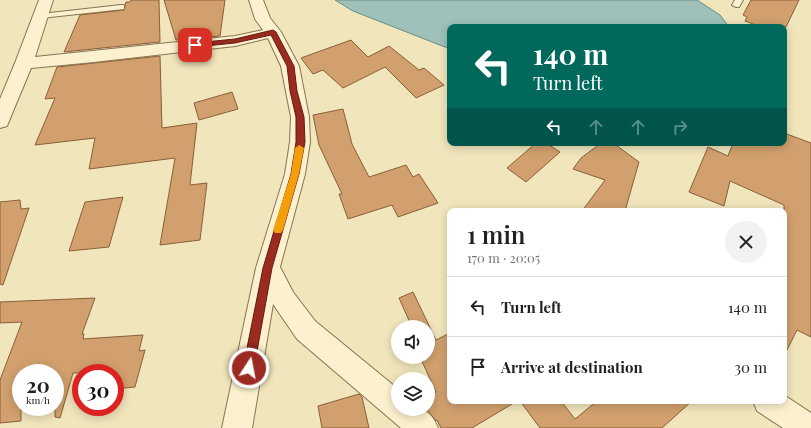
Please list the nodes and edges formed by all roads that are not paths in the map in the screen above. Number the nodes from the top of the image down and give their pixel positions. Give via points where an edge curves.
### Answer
1 (46, 0) edge
2 (256, 0) edge
3 (121, 7) dead end
4 (41, 16) junction
5 (273, 32) junction
6 (24, 63) junction
7 (0, 121) edge
8 (268, 268) junction
9 (391, 401) edge
10 (772, 404) edge
11 (409, 416) edge
12 (237, 428) edge
13 (423, 428) edge
14 (808, 428) edge

1 - 4 street
2 - 5 street via 263,19
3 - 4 lane
4 - 6 street
5 - 6 street via 235,41
5 - 8 street via 290,66 300,117 300,142 295,174
6 - 7 street
8 - 9 street via 284,300 306,330
8 - 12 street
10 - 14 street
11 - 13 street

